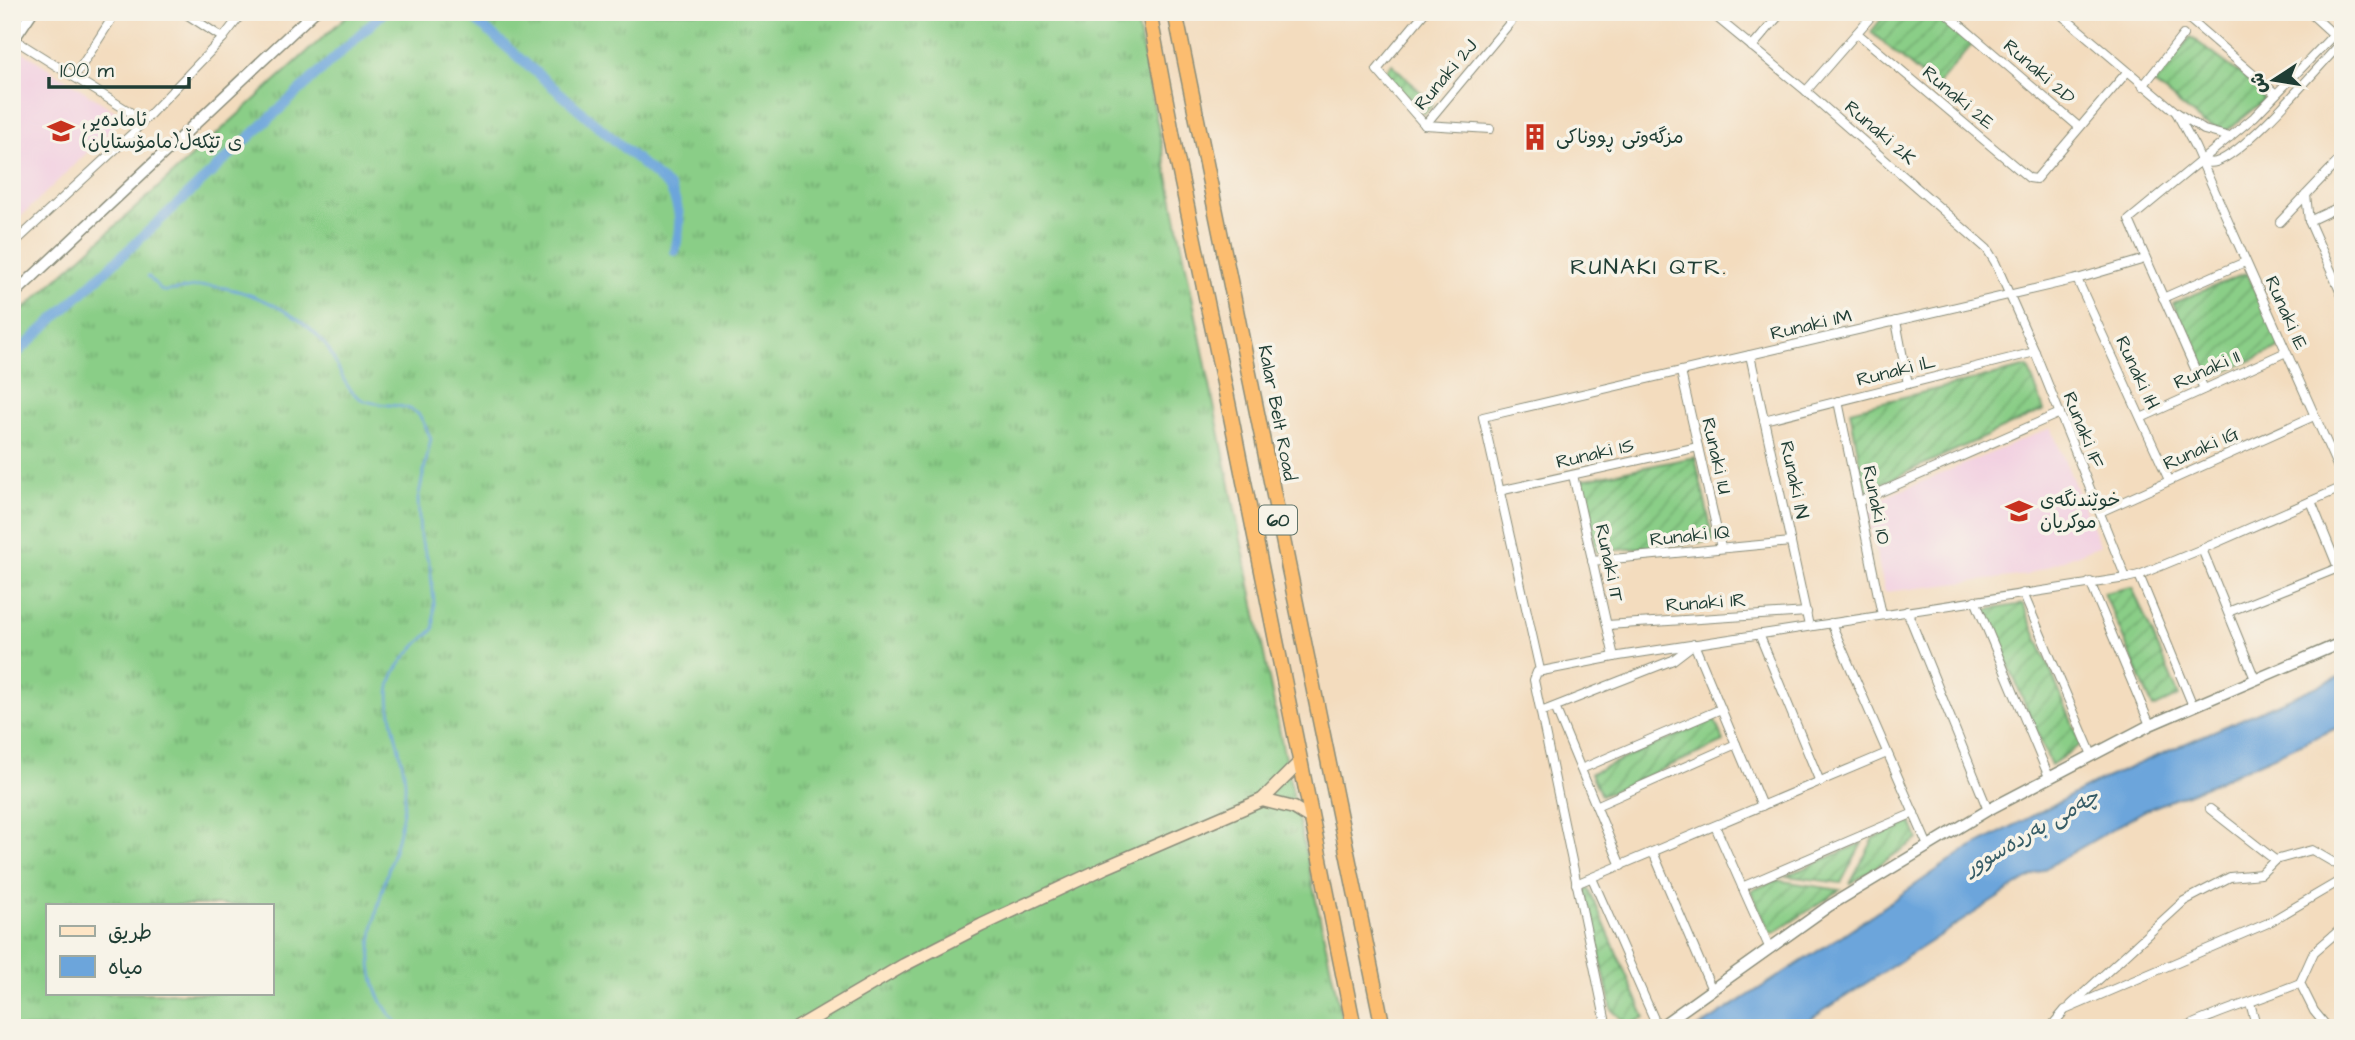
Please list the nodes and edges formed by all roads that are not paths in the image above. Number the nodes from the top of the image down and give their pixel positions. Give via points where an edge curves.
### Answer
1 (32, 12) edge
2 (116, 12) edge
3 (183, 12) edge
4 (243, 12) edge
5 (314, 12) edge
6 (1149, 12) edge
7 (1175, 12) edge
8 (1425, 12) edge
9 (1519, 12) edge
10 (1710, 12) edge
11 (1782, 12) edge
12 (1875, 12) edge
13 (1945, 12) edge
14 (2058, 12) edge
15 (2181, 12) edge
16 (2309, 12) edge
17 (2343, 25) edge
18 (1857, 33) junction
19 (2333, 34) junction
20 (2183, 35) dead end
21 (223, 38) junction
22 (13, 41) edge
23 (2343, 41) edge
24 (1752, 47) junction
25 (2127, 72) junction
26 (75, 76) junction
27 (2143, 86) junction
28 (1806, 91) junction
29 (2276, 94) junction
30 (2176, 112) junction
31 (1424, 125) junction
32 (2080, 127) junction
33 (136, 129) junction
34 (1490, 129) dead end
35 (2230, 137) junction
36 (2343, 156) edge
37 (2200, 160) junction
38 (2306, 195) junction
39 (2343, 205) edge
40 (2309, 221) junction
41 (2280, 222) dead end
42 (12, 245) edge
43 (2145, 259) junction
44 (2245, 262) junction
45 (2077, 279) junction
46 (1231, 282) junction
47 (1204, 288) junction
48 (2010, 294) junction
49 (12, 296) edge
50 (2163, 298) junction
51 (2343, 298) edge
52 (1896, 321) junction
53 (2035, 352) junction
54 (2286, 352) junction
55 (1750, 355) junction
56 (1681, 372) junction
57 (1908, 384) junction
58 (2204, 388) junction
59 (1838, 401) junction
60 (2060, 414) junction
61 (2314, 416) junction
62 (2141, 418) junction
63 (1765, 420) junction
64 (1698, 447) junction
65 (1573, 475) junction
66 (2343, 479) edge
67 (2169, 481) junction
68 (2343, 487) edge
69 (1499, 491) junction
70 (1860, 500) junction
71 (2311, 501) junction
72 (2100, 512) junction
73 (1791, 542) junction
74 (1721, 548) junction
75 (2202, 549) junction
76 (1592, 561) junction
77 (2338, 568) junction
78 (2139, 575) junction
79 (2126, 578) junction
80 (2343, 580) edge
81 (2090, 582) junction
82 (2023, 593) junction
83 (1975, 600) junction
84 (1907, 611) junction
85 (1807, 612) junction
86 (2228, 612) junction
87 (1882, 615) junction
88 (1831, 623) junction
89 (1606, 625) junction
90 (1809, 626) junction
91 (1759, 634) junction
92 (2343, 642) edge
93 (1694, 644) junction
94 (1614, 657) junction
95 (1540, 670) junction
96 (2255, 679) junction
97 (2193, 706) junction
98 (1555, 707) junction
99 (1721, 709) junction
100 (1541, 712) junction
101 (2151, 725) junction
102 (1735, 744) junction
103 (1888, 753) junction
104 (2092, 755) junction
105 (1300, 762) junction
106 (1581, 769) junction
107 (2049, 778) junction
108 (1821, 782) junction
109 (1262, 800) junction
110 (1596, 806) junction
111 (1762, 806) junction
112 (2210, 809) dead end
113 (1988, 810) junction
114 (1914, 813) junction
115 (1312, 819) junction
116 (1715, 826) junction
117 (1928, 846) junction
118 (1653, 852) junction
119 (2275, 860) junction
120 (1621, 866) junction
121 (2343, 868) edge
122 (1592, 878) junction
123 (2343, 879) edge
124 (1576, 884) junction
125 (1742, 887) junction
126 (2343, 927) edge
127 (1770, 949) junction
128 (2300, 983) junction
129 (1712, 990) junction
130 (2250, 1003) junction
131 (2065, 1010) junction
132 (797, 1028) edge
133 (1354, 1028) edge
134 (1383, 1028) edge
135 (1607, 1028) edge
136 (1658, 1028) edge
137 (2050, 1028) edge
138 (2184, 1028) edge
139 (2257, 1028) edge
140 (2328, 1028) edge

1 - 22 street
2 - 26 street
3 - 21 street
4 - 21 street
5 - 49 street
6 - 47 highway, 60
7 - 46 highway, Kalar Belt Road / 60
8 - 31 street via 1377,70
9 - 31 street, Runaki 2J
10 - 24 street, Runaki 2K
11 - 24 street
12 - 18 street
13 - 32 street, Runaki 2D
14 - 25 street
15 - 29 street
16 - 19 street
17 - 19 street
18 - 28 street
18 - 32 street, Runaki 2E via 2029,178 2036,179
19 - 29 street
20 - 27 street
21 - 33 street
22 - 26 street
23 - 37 street via 2252,136 2219,161
24 - 28 street, Runaki 2K
25 - 27 street
25 - 32 street
26 - 33 street via 130,112 137,119
27 - 30 street
28 - 48 street, Runaki 2K via 1987,248
29 - 35 street
30 - 35 street via 2204,131
30 - 37 street, Runaki 1E
31 - 34 street
33 - 42 street
35 - 37 street
36 - 38 street
37 - 43 street via 2129,220
37 - 44 street, Runaki 1E
38 - 40 street
38 - 41 street
39 - 40 street
40 - 51 street
43 - 45 street, Runaki 1M
43 - 50 street
44 - 50 street
44 - 54 street, Runaki 1E
45 - 48 street, Runaki 1M
45 - 62 street, Runaki 1H
46 - 47 highway via 1219,291
46 - 134 highway, Kalar Belt Road / 60
47 - 105 highway, 60
48 - 52 street, Runaki 1M
48 - 53 street, Runaki 1F
50 - 58 street
52 - 55 street, Runaki 1M
52 - 57 street
53 - 57 street, Runaki 1L
53 - 60 street, Runaki 1F
54 - 58 street, Runaki 1I
54 - 61 street, Runaki 1E
55 - 56 street, Runaki 1M
55 - 63 street, Runaki 1N
56 - 64 street, Runaki 1U
56 - 69 street, Runaki 1M via 1483,417
57 - 59 street, Runaki 1L
58 - 62 street, Runaki 1I
59 - 63 street, Runaki 1L
59 - 70 street, Runaki 1O
60 - 70 street
60 - 72 street, Runaki 1F
61 - 66 street, Runaki 1E
61 - 67 street, Runaki 1G
62 - 67 street, Runaki 1H
63 - 73 street, Runaki 1N
64 - 65 street, Runaki 1S
64 - 74 street, Runaki 1U
65 - 69 street, Runaki 1S
65 - 76 street, Runaki 1T
67 - 72 street, Runaki 1G
68 - 71 street
69 - 95 street
70 - 87 street, Runaki 1O
71 - 75 street
71 - 77 street
72 - 79 street, Runaki 1F
73 - 74 street, Runaki 1Q
73 - 85 street, Runaki 1N
74 - 76 street, Runaki 1Q
75 - 78 street
75 - 86 street
76 - 89 street, Runaki 1T
77 - 80 street
77 - 86 street
78 - 79 street
78 - 97 street
79 - 81 street
81 - 82 street
81 - 101 street
82 - 83 street
82 - 104 street
83 - 84 street
83 - 107 street
84 - 87 street
84 - 113 street
85 - 89 street, Runaki 1R
85 - 90 street, Runaki 1N
86 - 96 street
87 - 88 street
88 - 90 street
88 - 103 street
89 - 94 street, Runaki 1T
90 - 91 street
91 - 93 street
91 - 108 street
92 - 96 street
93 - 94 street
93 - 98 street via 1673,660
93 - 99 street
94 - 95 street
95 - 100 street via 1534,680
96 - 97 street
97 - 101 street
98 - 100 street
98 - 106 street
99 - 102 street
99 - 106 street
100 - 124 street
101 - 104 street
102 - 110 street
102 - 111 street
103 - 108 street
103 - 114 street
104 - 107 street
105 - 109 main road
105 - 115 highway, 60
106 - 110 street
107 - 113 street
108 - 111 street
109 - 115 main road via 1294,808
109 - 132 main road via 982,925
110 - 120 street
111 - 116 street
112 - 119 street
113 - 117 street
114 - 117 street
114 - 125 street
115 - 133 highway, 60
116 - 118 street
116 - 125 street
117 - 127 street via 1829,906
118 - 120 street
118 - 129 street
119 - 121 street via 2312,850
119 - 131 street via 2261,874 2230,877 2184,901
120 - 122 street
122 - 124 street
122 - 136 street
123 - 131 street via 2268,923
124 - 135 street
125 - 127 street
126 - 128 street via 2314,952
127 - 129 street
128 - 130 street
128 - 140 street
129 - 136 street
130 - 138 street
130 - 139 street
131 - 137 street

